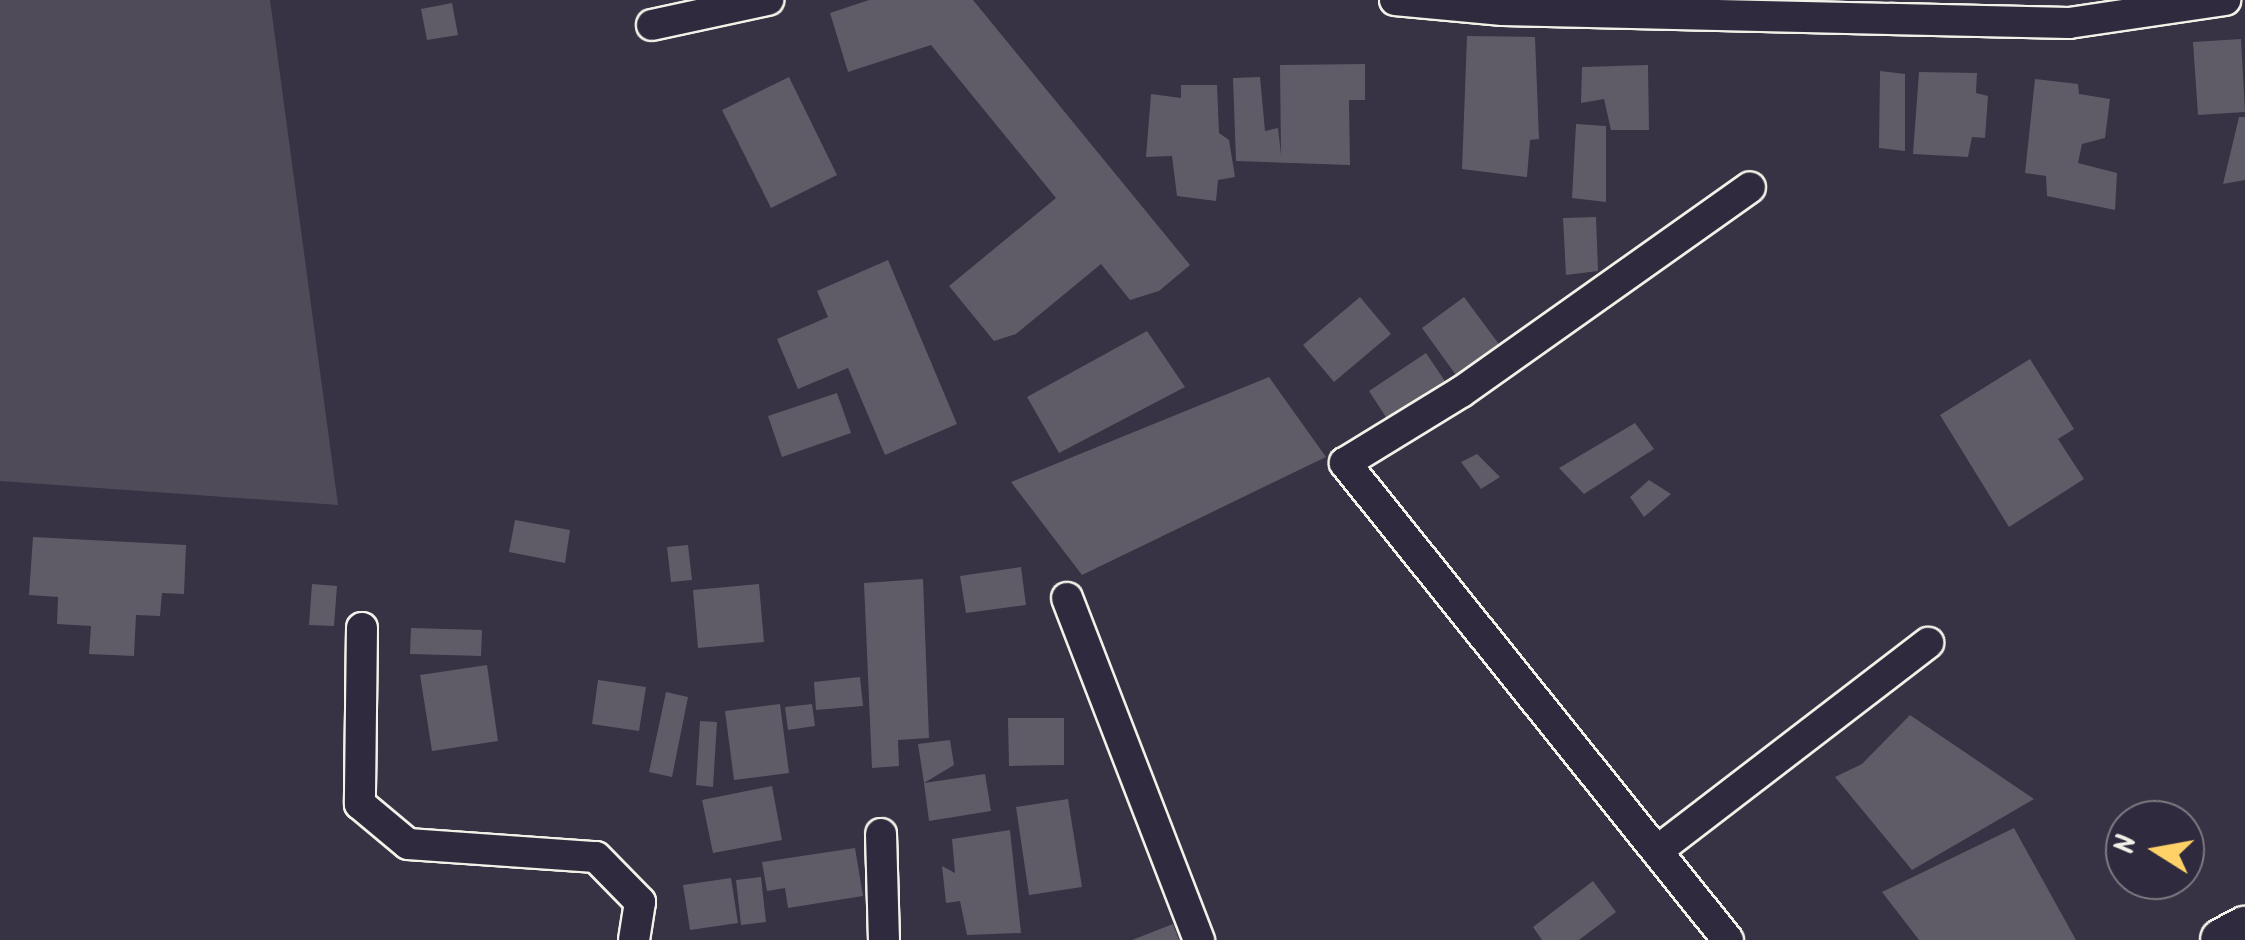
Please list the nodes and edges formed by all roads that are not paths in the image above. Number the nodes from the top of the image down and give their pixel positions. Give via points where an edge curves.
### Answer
1 (768, 0) edge
2 (1395, 0) edge
3 (2225, 0) edge
4 (652, 25) dead end
5 (1750, 188) dead end
6 (1067, 598) dead end
7 (362, 628) dead end
8 (1928, 643) dead end
9 (881, 834) dead end
10 (1657, 851) junction
11 (2245, 928) edge
12 (634, 940) edge
13 (884, 940) edge
14 (1199, 940) edge
15 (1728, 940) edge
16 (2222, 940) edge

1 - 4 street
2 - 3 street via 1503,10 2069,23
5 - 10 street via 1462,392 1346,463
6 - 14 street
7 - 12 street via 360,804 408,844 596,857 640,902
8 - 10 street
9 - 13 street
10 - 15 street
11 - 16 main road

